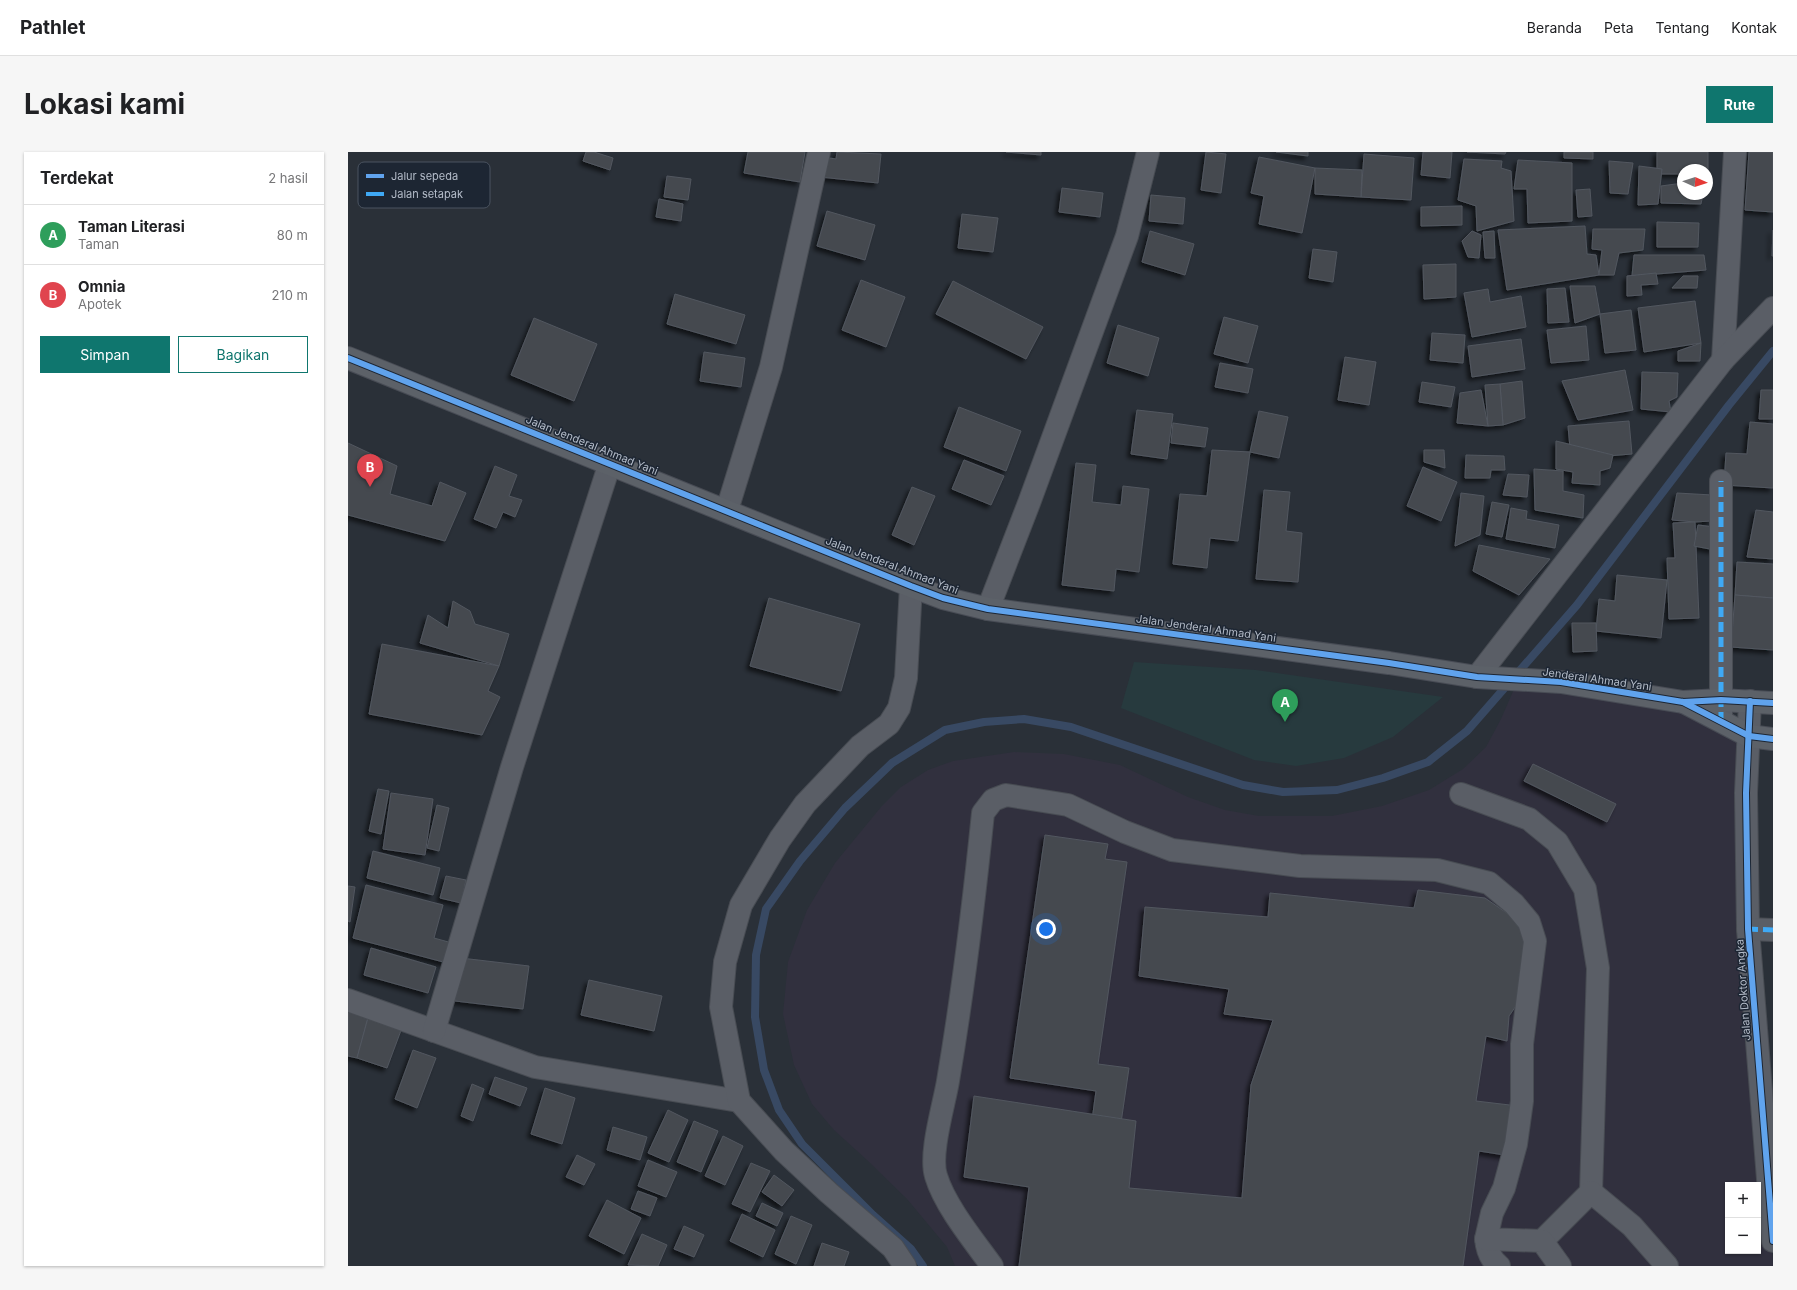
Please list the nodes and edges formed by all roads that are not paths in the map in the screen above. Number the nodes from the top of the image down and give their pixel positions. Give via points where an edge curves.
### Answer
1 (819, 152) edge
2 (1148, 152) edge
3 (1735, 152) edge
4 (1773, 308) edge
5 (348, 358) edge
6 (1723, 360) junction
7 (610, 463) junction
8 (1721, 480) dead end
9 (727, 510) junction
10 (911, 586) junction
11 (988, 609) junction
12 (1481, 677) junction
13 (1721, 700) junction
14 (1750, 701) junction
15 (1683, 702) junction
16 (1773, 703) edge
17 (1721, 722) junction
18 (1749, 736) junction
19 (1773, 738) edge
20 (1461, 794) dead end
21 (1748, 929) junction
22 (1773, 930) edge
23 (348, 1000) edge
24 (434, 1031) junction
25 (1767, 1083) edge
26 (739, 1101) junction
27 (1591, 1192) junction
28 (1486, 1239) junction
29 (1542, 1241) junction
30 (1773, 1241) edge
31 (905, 1266) edge
32 (992, 1266) edge
33 (1499, 1266) edge
34 (1560, 1266) edge
35 (1667, 1266) edge

1 - 9 street via 771,367
2 - 11 street via 1127,236
3 - 6 street
4 - 6 street
5 - 7 main road, Jalan Jenderal Ahmad Yani
6 - 12 street
7 - 9 main road, Jalan Jenderal Ahmad Yani
7 - 24 street via 512,767
8 - 13 street
9 - 10 main road, Jalan Jenderal Ahmad Yani
10 - 11 main road, Jalan Jenderal Ahmad Yani via 943,598
10 - 26 street via 906,678 900,708 889,724 860,746 806,804 780,839 740,905 726,962 721,1007
11 - 12 main road, Jalan Jenderal Ahmad Yani via 1390,662
12 - 15 main road, Jenderal Ahmad Yani via 1561,682
13 - 14 main road, Jenderal Ahmad Yani
13 - 15 main road, Jenderal Ahmad Yani
13 - 17 street
14 - 16 main road, Jenderal Ahmad Yani
14 - 18 street, Jalan Doktor Angka
15 - 17 main road, Jenderal Ahmad Yani
17 - 18 main road, Jenderal Ahmad Yani
18 - 19 main road, Jenderal Ahmad Yani
18 - 21 street, Jalan Doktor Angka via 1746,793
20 - 27 street via 1529,819 1557,842 1585,889 1598,968
21 - 22 street
21 - 25 street, Jalan Doktor Angka
23 - 24 street
24 - 26 street via 535,1067
25 - 30 street, Jalan Doktor Angka
26 - 31 street via 784,1151 893,1248
27 - 29 street
27 - 35 street via 1632,1226
28 - 29 street
28 - 32 street via 1492,1213 1504,1188 1516,1144 1522,1101 1522,1044 1535,941 1529,922 1514,904 1489,883 1437,870 1300,866 1172,850 1125,832 1068,805 1006,795 993,800 983,813 972,921 948,1082 935,1148 936,1176 952,1208
28 - 33 street via 1493,1262
29 - 34 street

